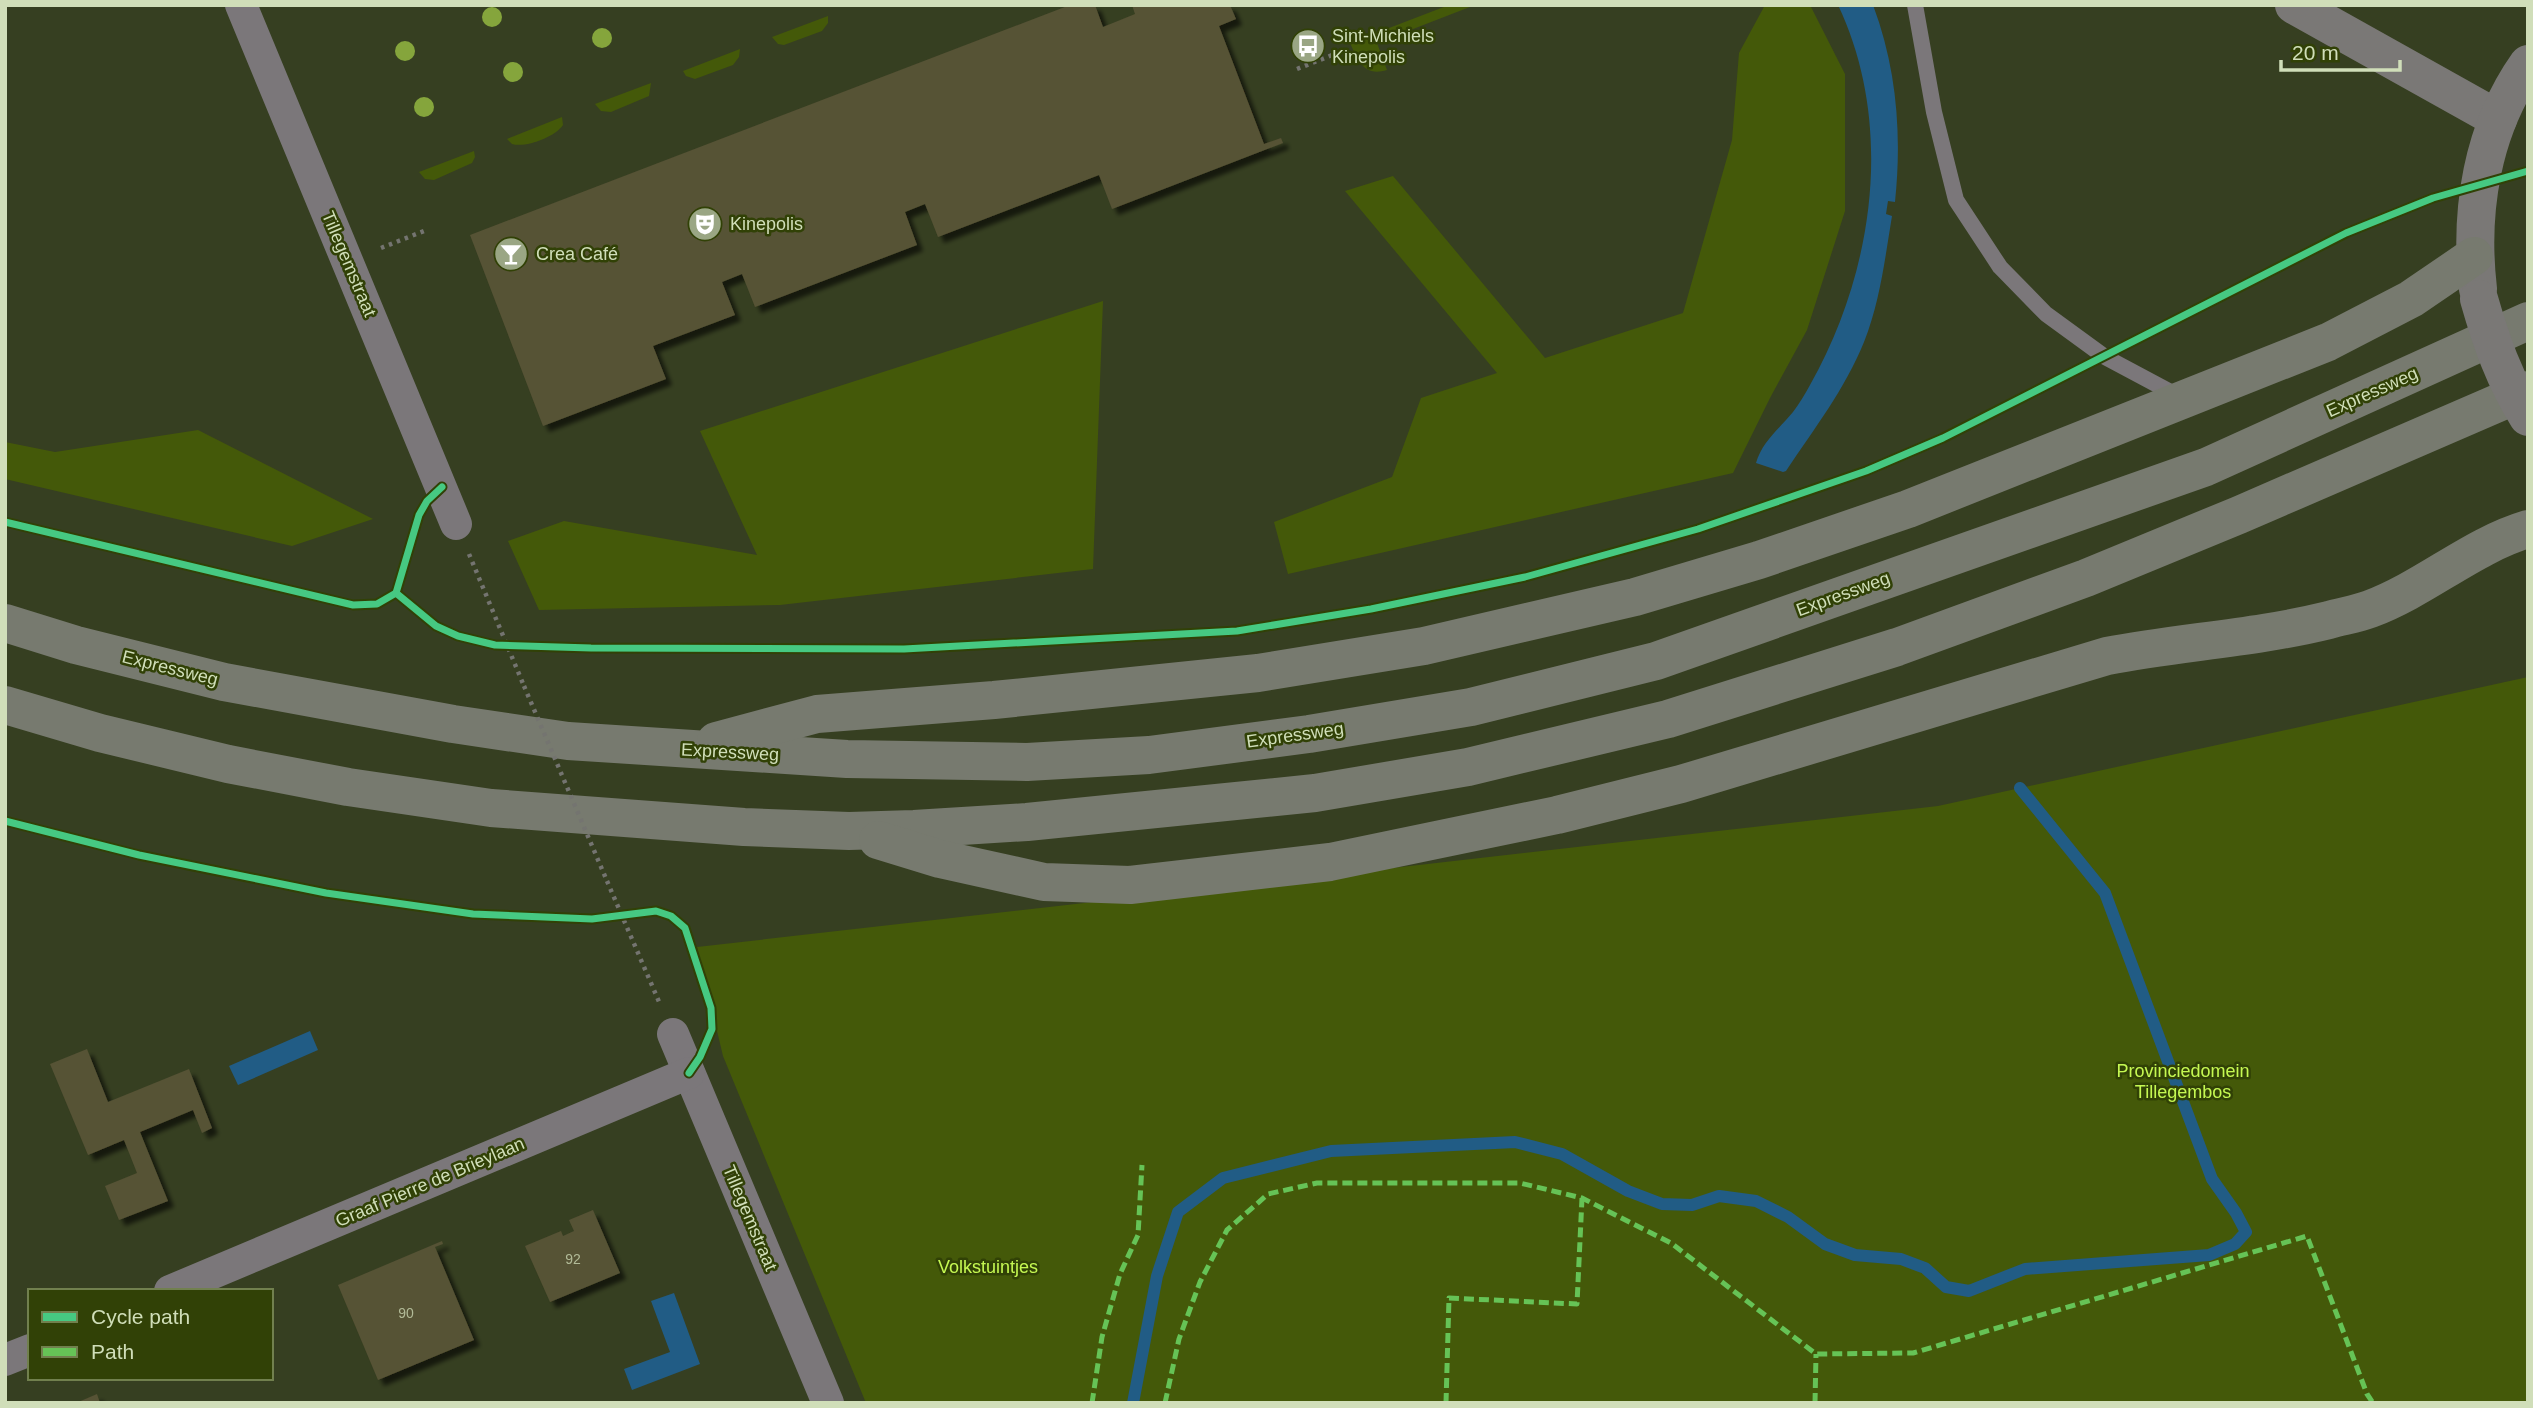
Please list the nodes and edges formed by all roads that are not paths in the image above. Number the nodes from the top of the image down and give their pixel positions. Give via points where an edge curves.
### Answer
1 (241, 5) edge
2 (1914, 5) edge
3 (2294, 5) edge
4 (2528, 64) edge
5 (2498, 119) junction
6 (2474, 256) junction
7 (2528, 321) edge
8 (2528, 390) edge
9 (2185, 400) junction
10 (2528, 416) edge
11 (456, 524) road end
12 (2528, 529) edge
13 (5, 623) edge
14 (5, 705) edge
15 (684, 749) junction
16 (849, 831) junction
17 (673, 1034) road end
18 (689, 1073) junction
19 (175, 1289) edge
20 (28, 1351) edge
21 (5, 1360) edge
22 (828, 1403) edge

1 - 11 street, Tillegemstraat
2 - 9 lane via 1956,200 2000,267 2046,314 2095,350
3 - 5 main road
4 - 5 main road
5 - 6 main road via 2483,163
6 - 9 highway via 2411,299 2328,342
6 - 10 main road, bridge via 2479,299 2492,346
7 - 15 highway, Expressweg via 2206,467 1656,661 1471,707 1162,753 1040,761 847,759
8 - 16 highway via 2086,578 1897,647 1668,719 1468,766 1315,793 1027,822
9 - 15 highway via 1908,509 1635,597 1424,646 1258,673 817,714
12 - 16 highway via 2500,538 2369,610 2257,635 2106,656 1669,787 1557,816 1329,862 1130,885 1044,882 940,859
13 - 15 highway, Expressweg via 238,684 478,728 568,741
14 - 16 highway via 229,764 348,787 492,808
17 - 18 street, Tillegemstraat
18 - 19 street, Graaf Pierre de Brieylaan
18 - 22 street, Tillegemstraat
20 - 21 street

